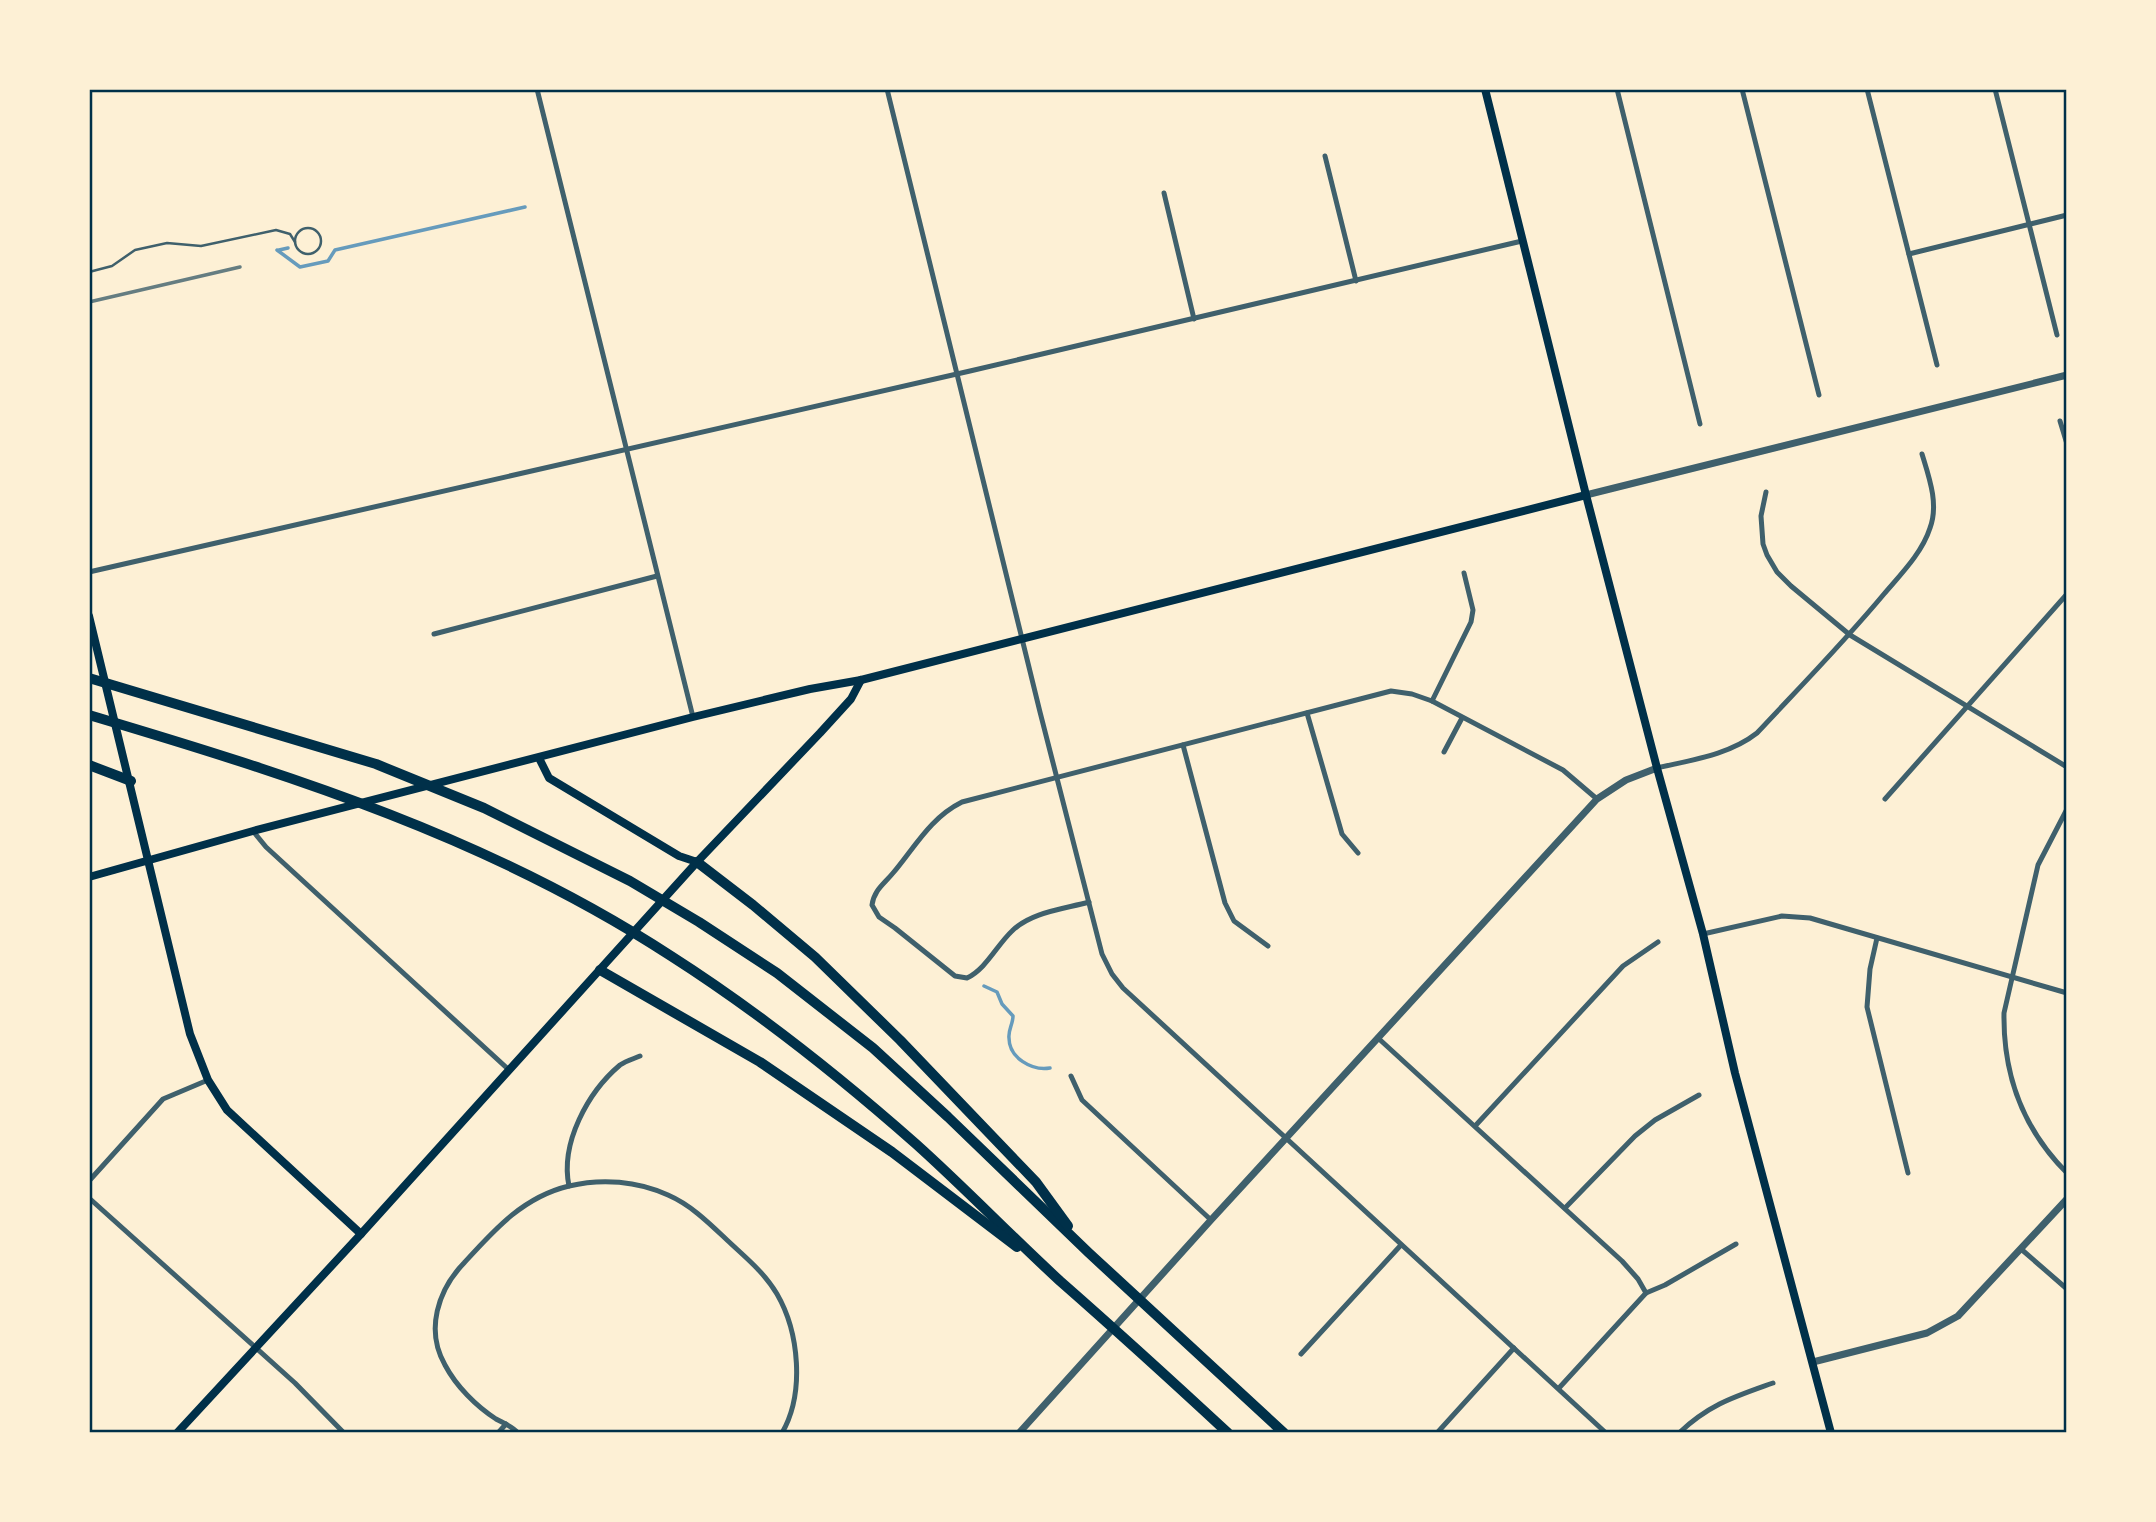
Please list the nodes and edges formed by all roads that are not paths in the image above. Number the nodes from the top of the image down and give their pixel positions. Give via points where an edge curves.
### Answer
1 (537, 89) edge
2 (887, 89) edge
3 (1485, 89) edge
4 (1617, 89) edge
5 (1742, 89) edge
6 (1867, 89) edge
7 (1995, 89) edge
8 (1325, 156) dead end
9 (1164, 193) dead end
10 (2067, 215) edge
11 (2029, 224) junction
12 (1522, 241) junction
13 (295, 242) junction
14 (1909, 254) junction
15 (89, 272) edge
16 (1356, 281) junction
17 (1194, 319) junction
18 (2057, 335) dead end
19 (1937, 365) dead end
20 (957, 374) junction
21 (2067, 375) edge
22 (1818, 395) dead end
23 (2060, 421) dead end
24 (1700, 424) dead end
25 (2067, 443) edge
26 (627, 449) junction
27 (1922, 454) dead end
28 (1766, 492) dead end
29 (1586, 495) junction
30 (89, 572) edge
31 (1464, 573) dead end
32 (657, 576) junction
33 (2067, 594) edge
34 (89, 616) edge
35 (434, 634) dead end
36 (1850, 635) junction
37 (1022, 638) junction
38 (89, 678) edge
39 (862, 680) junction
40 (1432, 701) junction
41 (1969, 707) junction
42 (1307, 713) junction
43 (89, 715) edge
44 (693, 717) junction
45 (1462, 718) junction
46 (1183, 745) junction
47 (1444, 752) dead end
48 (539, 758) junction
49 (89, 765) edge
50 (2067, 767) edge
51 (1657, 768) junction
52 (1056, 776) junction
53 (131, 781) junction
54 (1597, 799) junction
55 (1885, 799) dead end
56 (2067, 809) edge
57 (253, 831) junction
58 (1358, 853) dead end
59 (149, 861) junction
60 (697, 862) junction
61 (89, 877) edge
62 (1089, 902) junction
63 (1703, 934) junction
64 (1877, 938) junction
65 (1658, 942) dead end
66 (1268, 946) dead end
67 (600, 970) junction
68 (2012, 977) junction
69 (2067, 993) edge
70 (1378, 1038) junction
71 (640, 1056) dead end
72 (510, 1070) junction
73 (1071, 1076) dead end
74 (208, 1080) junction
75 (1699, 1096) dead end
76 (1476, 1125) junction
77 (1285, 1139) junction
78 (1908, 1173) dead end
79 (2067, 1173) edge
80 (89, 1181) edge
81 (569, 1186) junction
82 (89, 1198) edge
83 (2067, 1199) edge
84 (1565, 1208) junction
85 (1211, 1220) junction
86 (361, 1234) junction
87 (1736, 1244) dead end
88 (1401, 1245) junction
89 (2021, 1249) junction
90 (1089, 1253) junction
91 (1060, 1280) junction
92 (2067, 1289) edge
93 (1646, 1293) junction
94 (255, 1348) junction
95 (1514, 1348) junction
96 (1301, 1353) dead end
97 (1813, 1362) junction
98 (1773, 1383) dead end
99 (1559, 1388) junction
100 (506, 1424) junction
101 (177, 1433) edge
102 (344, 1433) edge
103 (498, 1433) edge
104 (518, 1433) edge
105 (782, 1433) edge
106 (1019, 1433) edge
107 (1228, 1433) edge
108 (1284, 1433) edge
109 (1437, 1433) edge
110 (1606, 1433) edge
111 (1679, 1433) edge
112 (1831, 1433) edge

1 - 26 street
2 - 20 street
3 - 12 main road
4 - 24 street
5 - 22 street
6 - 14 street
7 - 11 street
8 - 16 street
9 - 17 street
10 - 11 street
11 - 14 street
11 - 18 street
12 - 16 street
12 - 29 main road
13 - 13 lane via 307,254 322,243 320,235 309,228 298,234
13 - 15 lane via 290,234 276,230 199,246 165,243 135,250 112,266
14 - 19 street
16 - 17 street
17 - 20 street
20 - 26 street
20 - 37 street
21 - 29 street
23 - 25 street
26 - 30 street
26 - 32 street
27 - 36 street via 1932,491 1931,527 1909,564
28 - 36 street via 1760,530 1767,555 1791,586
29 - 37 main road
29 - 51 main road
31 - 40 street via 1473,610 1471,622
32 - 35 street
32 - 44 street
33 - 41 street
34 - 53 main road
36 - 41 street
36 - 51 street via 1744,743
37 - 39 main road
37 - 52 street
38 - 90 highway via 376,764 484,808 630,881 777,973 873,1048
39 - 44 main road
39 - 60 main road via 813,742
40 - 42 street via 1391,691
40 - 45 street
41 - 50 street
41 - 55 street
42 - 46 street
42 - 58 street via 1342,834
43 - 91 highway via 304,781 420,825 512,866 601,915 736,999 837,1077 917,1144
44 - 48 main road
45 - 47 street
45 - 54 street via 1563,770
46 - 52 street
46 - 66 street via 1229,914
48 - 57 main road
48 - 60 main road via 549,778 679,856
49 - 53 highway
51 - 54 street via 1626,780
51 - 63 main road
52 - 62 street
52 - 62 street via 961,802 944,812 876,891 872,905 879,917 954,976 967,978 1026,920
53 - 59 main road
54 - 70 street
56 - 68 street via 2038,865
57 - 59 main road
57 - 72 street via 266,848
59 - 61 main road
59 - 74 main road via 190,1034
60 - 67 main road
60 - 90 highway via 815,957 900,1040 1036,1182
62 - 77 street via 1102,954 1123,988
63 - 64 street via 1782,916 1810,918
63 - 97 main road via 1735,1073
64 - 68 street
64 - 78 street via 1867,1007
65 - 76 street via 1623,966
67 - 72 main road
67 - 91 highway via 760,1062 892,1152
68 - 69 street
68 - 79 street via 2004,1037 2017,1096 2039,1142
70 - 76 street
70 - 77 street
71 - 81 street via 622,1063 584,1111 571,1145
72 - 86 main road
73 - 85 street via 1082,1100
74 - 80 street via 163,1099
74 - 86 main road via 237,1121
75 - 84 street via 1635,1136
76 - 84 street
77 - 85 street
77 - 88 street
81 - 100 street via 534,1198 507,1218 454,1273 437,1307 436,1334 443,1363 461,1388
81 - 105 street via 614,1182 667,1195 698,1213 761,1271 778,1295 793,1338 795,1385
82 - 94 street
83 - 89 street
84 - 93 street via 1622,1261
85 - 106 street
86 - 94 main road
87 - 93 street
88 - 95 street
88 - 96 street
89 - 92 street
89 - 97 street via 1966,1308 1942,1326
90 - 108 highway
91 - 107 highway
93 - 99 street
94 - 101 main road
94 - 102 street
95 - 99 street
95 - 109 street
97 - 112 main road
98 - 111 street via 1722,1401
99 - 110 street
100 - 103 street
100 - 104 street

